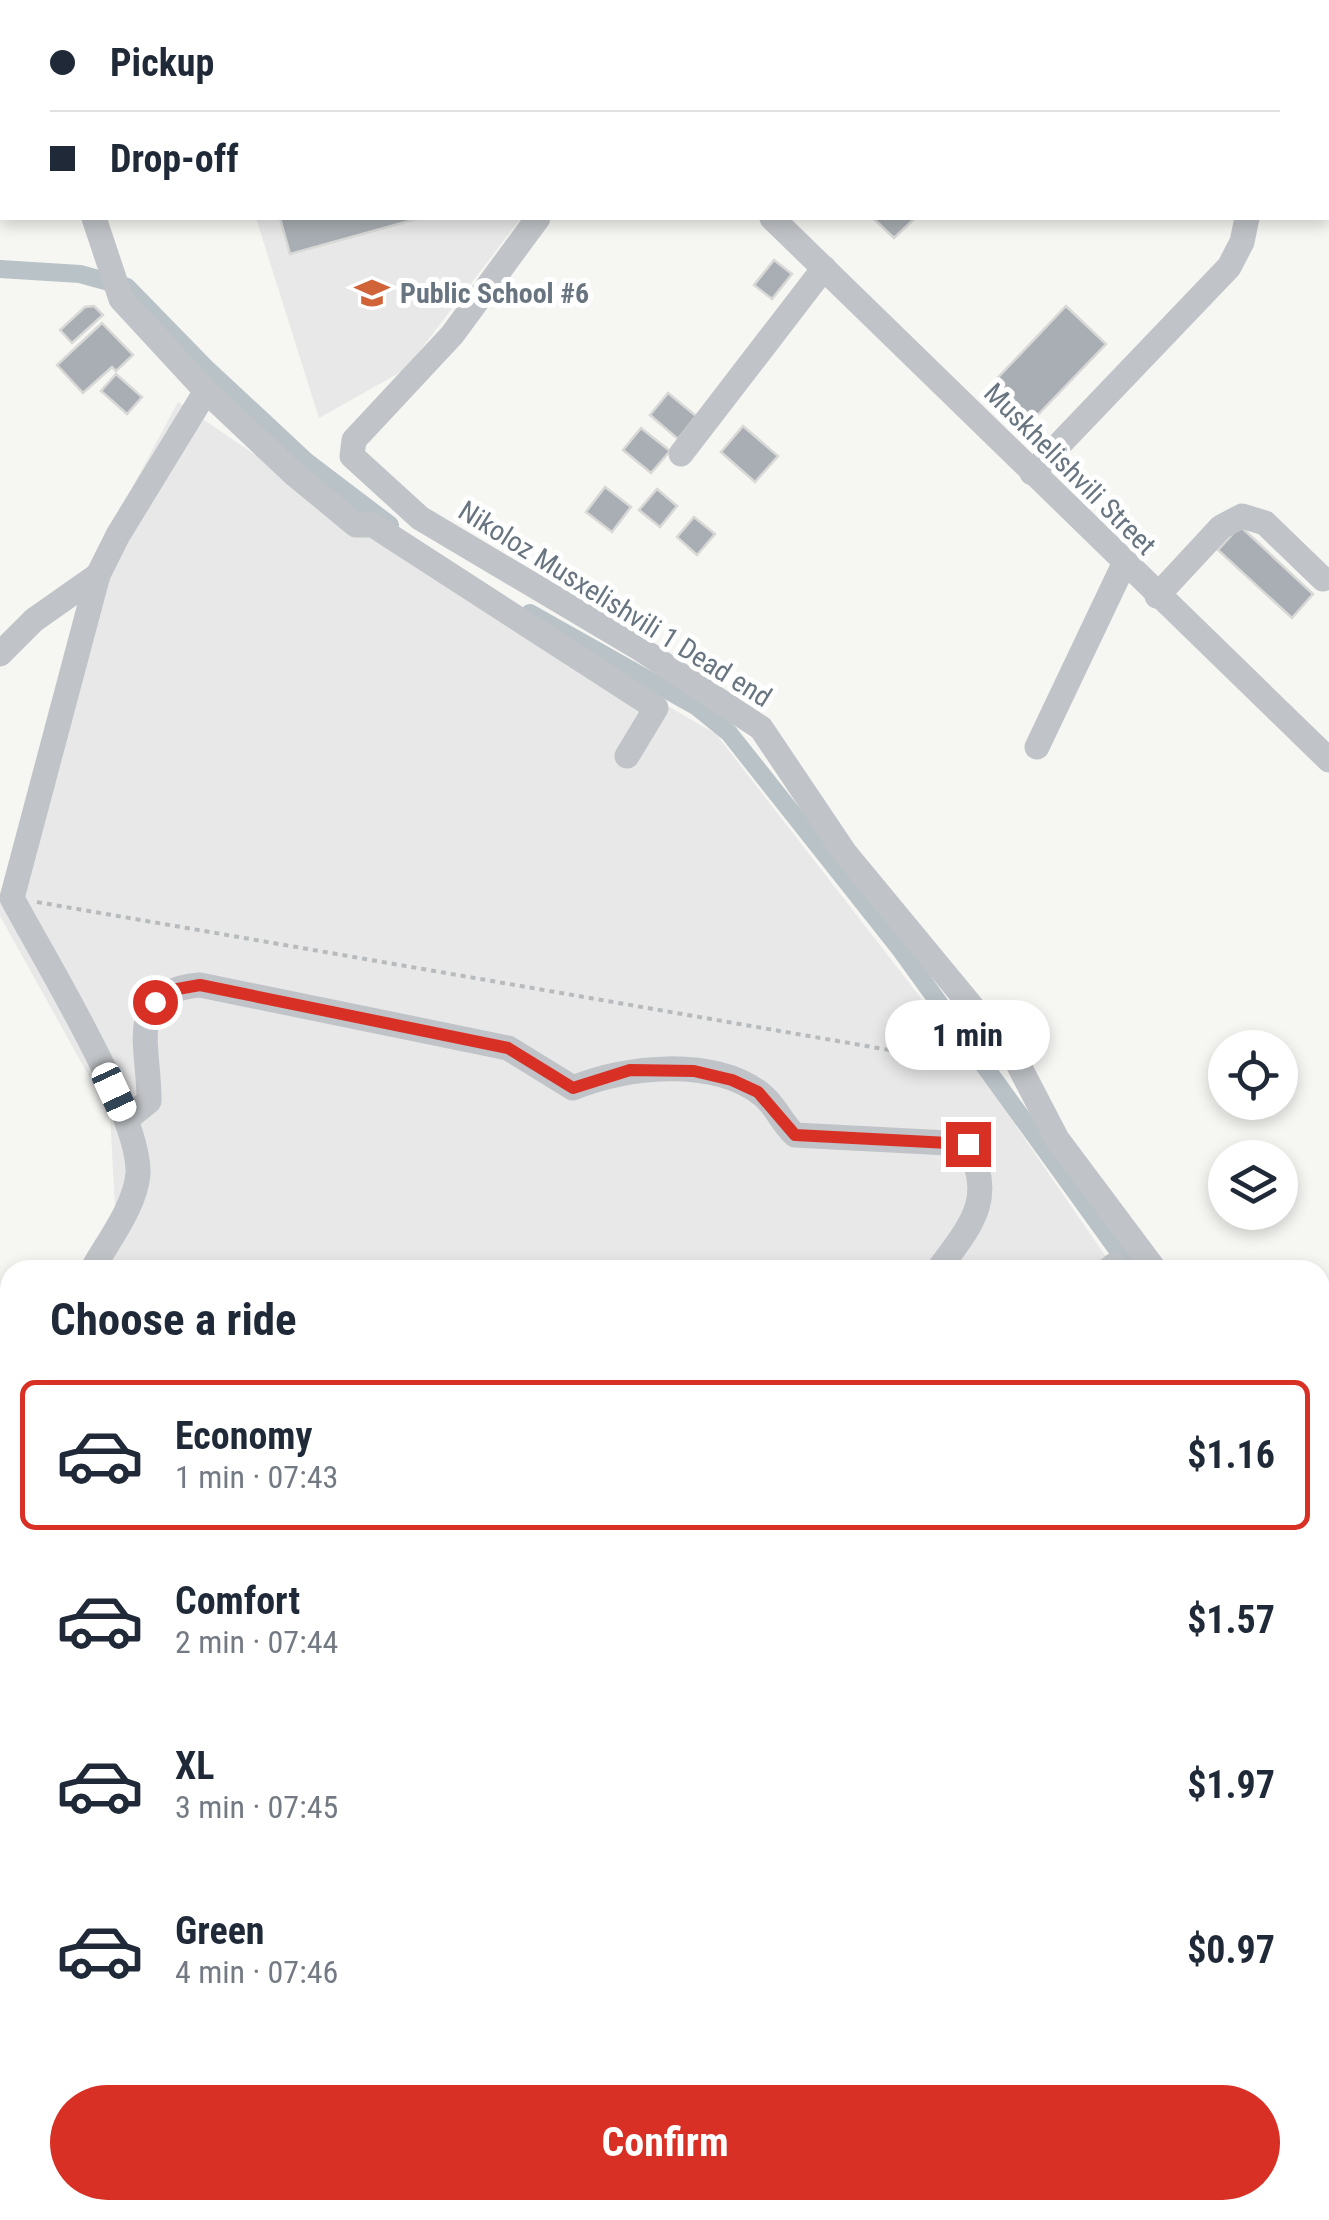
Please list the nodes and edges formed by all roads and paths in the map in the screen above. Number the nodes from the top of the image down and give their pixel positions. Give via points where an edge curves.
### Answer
1 (95, 220) edge
2 (537, 220) edge
3 (774, 220) edge
4 (1247, 220) edge
5 (824, 268) junction
6 (206, 391) junction
7 (681, 454) dead end
8 (1032, 473) junction
9 (1124, 564) junction
10 (98, 575) junction
11 (1323, 579) dead end
12 (1157, 596) junction
13 (0, 654) edge
14 (1037, 747) dead end
15 (628, 756) dead end
16 (1329, 760) edge
17 (6, 896) edge
18 (1009, 1065) junction
19 (127, 1119) junction
20 (98, 1260) edge
21 (945, 1260) edge
22 (1147, 1260) edge

1 - 6 street via 121,299
2 - 18 street, Nikoloz Musxelishvili 1 Dead end via 452,335 354,440 352,456 420,518 749,716
3 - 5 street, Muskhelishvili Street
4 - 8 street via 1228,267
5 - 7 street
5 - 8 street, Muskhelishvili Street
6 - 10 street
6 - 15 street via 356,526 373,526 656,708
8 - 9 street, Muskhelishvili Street
9 - 12 street, Muskhelishvili Street
9 - 14 street
10 - 13 street via 34,620
10 - 17 street
11 - 12 street via 1265,522 1242,516 1221,527
12 - 16 street, Muskhelishvili Street
17 - 18 path
17 - 19 street
18 - 22 street
19 - 20 street via 138,1176
19 - 21 street via 149,1101 146,1019 166,991 200,985 495,1044 573,1088 630,1070 694,1071 758,1092 795,1135 968,1144 983,1191 973,1223

